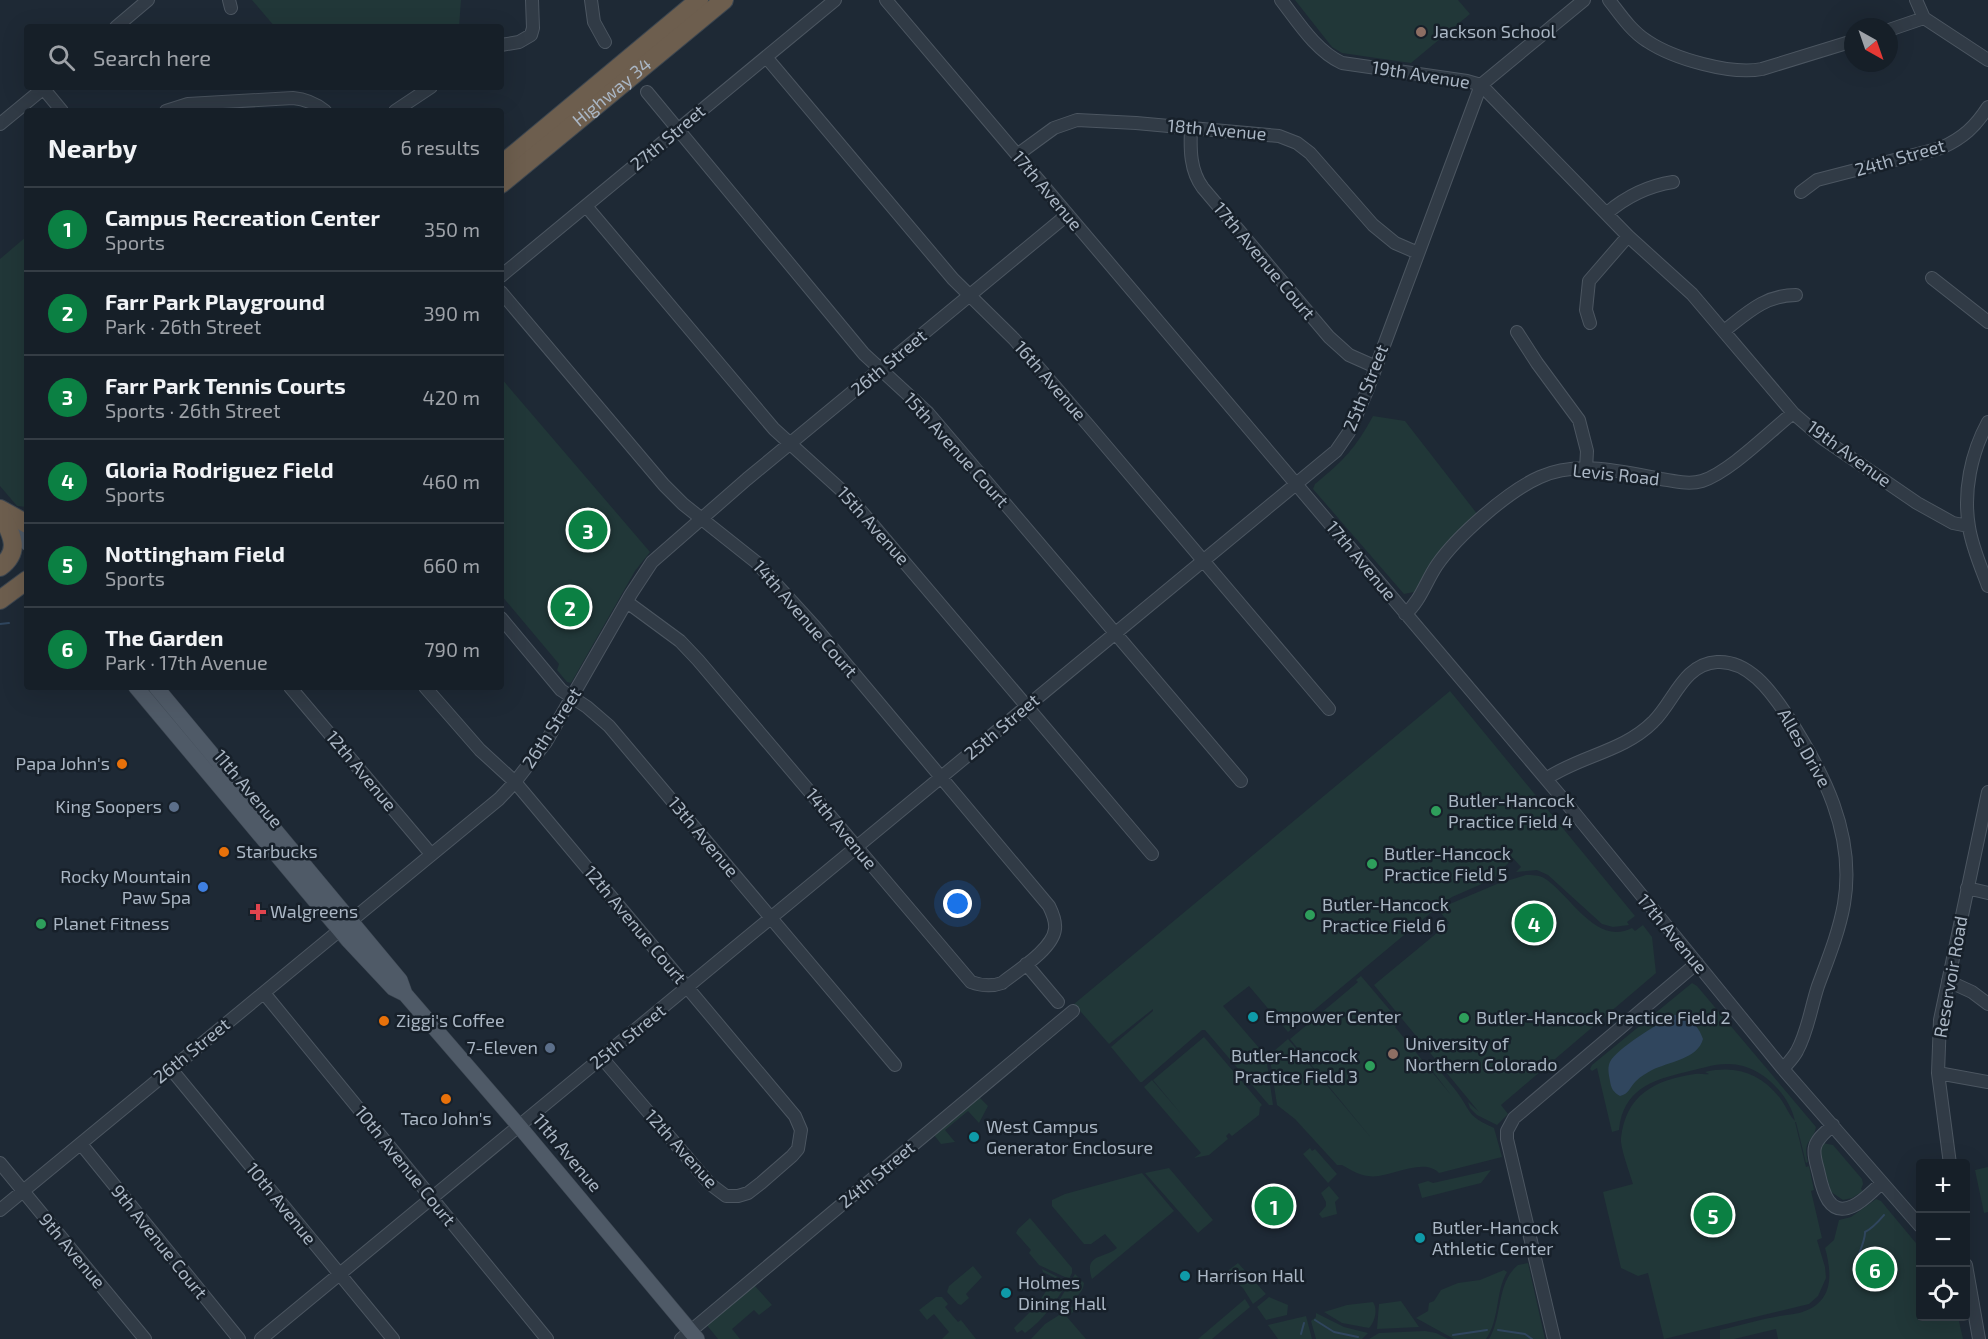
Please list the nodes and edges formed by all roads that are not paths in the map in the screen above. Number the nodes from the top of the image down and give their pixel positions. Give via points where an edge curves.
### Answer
1 (148, 0) edge
2 (532, 0) edge
3 (591, 0) edge
4 (699, 0) edge
5 (724, 0) edge
6 (835, 0) edge
7 (1281, 0) edge
8 (1584, 0) edge
9 (1609, 0) edge
10 (1916, 0) edge
11 (891, 2) edge
12 (1924, 18) junction
13 (120, 24) edge
14 (1898, 27) edge
15 (605, 42) dead end
16 (504, 44) edge
17 (1844, 44) edge
18 (766, 57) junction
19 (1988, 60) edge
20 (1481, 85) junction
21 (42, 90) edge
22 (46, 90) edge
23 (426, 90) edge
24 (647, 92) dead end
25 (213, 107) edge
26 (1988, 107) edge
27 (60, 108) edge
28 (175, 108) edge
29 (321, 108) edge
30 (400, 108) edge
31 (0, 124) edge
32 (1191, 129) junction
33 (678, 130) junction
34 (1017, 155) junction
35 (504, 162) edge
36 (504, 182) edge
37 (1673, 182) dead end
38 (1802, 192) dead end
39 (586, 206) junction
40 (1607, 213) junction
41 (1067, 215) junction
42 (1628, 236) junction
43 (1418, 253) junction
44 (504, 274) edge
45 (1932, 278) dead end
46 (1796, 295) dead end
47 (504, 296) edge
48 (969, 296) junction
49 (1988, 321) edge
50 (1590, 323) dead end
51 (1724, 331) junction
52 (1517, 332) dead end
53 (1376, 367) junction
54 (880, 370) junction
55 (1793, 413) junction
56 (1988, 422) edge
57 (790, 444) junction
58 (1586, 469) junction
59 (1298, 484) junction
60 (0, 510) edge
61 (701, 518) junction
62 (24, 522) edge
63 (1968, 526) junction
64 (24, 539) edge
65 (24, 558) edge
66 (1204, 561) junction
67 (0, 567) edge
68 (0, 577) edge
69 (24, 582) edge
70 (1988, 586) edge
71 (24, 591) edge
72 (0, 601) edge
73 (627, 602) junction
74 (1405, 614) junction
75 (504, 622) edge
76 (1117, 634) junction
77 (139, 690) edge
78 (158, 690) edge
79 (293, 690) edge
80 (428, 690) edge
81 (572, 699) junction
82 (1027, 706) junction
83 (1329, 709) dead end
84 (940, 778) junction
85 (1241, 780) dead end
86 (1546, 780) junction
87 (515, 782) junction
88 (1988, 792) edge
89 (857, 848) junction
90 (431, 854) junction
91 (1152, 854) dead end
92 (1967, 888) junction
93 (1988, 893) edge
94 (772, 918) junction
95 (346, 926) junction
96 (1697, 963) junction
97 (1026, 964) junction
98 (1948, 981) junction
99 (687, 988) junction
100 (264, 993) junction
101 (1058, 1002) dead end
102 (1988, 1004) edge
103 (1073, 1011) dead end
104 (602, 1058) junction
105 (895, 1065) dead end
106 (171, 1069) junction
107 (1784, 1069) junction
108 (1938, 1073) junction
109 (1988, 1082) edge
110 (1833, 1125) junction
111 (519, 1126) junction
112 (81, 1144) junction
113 (1949, 1159) edge
114 (0, 1163) edge
115 (774, 1173) joint
116 (1882, 1183) junction
117 (23, 1191) junction
118 (431, 1199) junction
119 (0, 1210) edge
120 (1905, 1210) junction
121 (1916, 1215) edge
122 (1916, 1222) edge
123 (1916, 1230) edge
124 (1965, 1267) edge
125 (339, 1275) junction
126 (1970, 1310) edge
127 (1975, 1320) junction
128 (689, 1337) edge
129 (145, 1339) edge
130 (239, 1339) edge
131 (261, 1339) edge
132 (393, 1339) edge
133 (547, 1339) edge
134 (1554, 1339) edge
135 (1979, 1339) edge

1 - 13 street
2 - 16 street via 531,35
3 - 15 street via 594,22
4 - 35 highway, Highway 34
5 - 36 highway, Highway 34
6 - 18 street, 27th Street
7 - 20 street, 19th Avenue via 1321,48 1342,63
8 - 20 street, 25th Street
9 - 17 street via 1646,41 1674,55 1724,69 1762,69
10 - 12 street
11 - 34 street, 17th Avenue
12 - 14 street
12 - 19 street
18 - 33 street, 27th Street
18 - 48 street, 16th Avenue
20 - 40 street, 19th Avenue
20 - 43 street, 25th Street
21 - 31 street
22 - 27 street
23 - 30 street
24 - 33 street, 15th Avenue Court
25 - 28 street via 188,104
25 - 29 street via 301,99
26 - 38 street, 24th Street via 1970,132 1957,141 1817,180
32 - 34 street, 18th Avenue via 1077,120 1054,128
32 - 43 street, 18th Avenue via 1269,134 1297,143 1373,225
32 - 53 street, 17th Avenue Court via 1191,158 1203,188 1329,337 1349,355
33 - 39 street, 27th Street
33 - 54 street, 15th Avenue Court
34 - 41 street, 17th Avenue
37 - 40 street via 1644,189
39 - 44 street, 27th Street
39 - 57 street, 15th Avenue
40 - 42 street, 19th Avenue
41 - 48 street, 26th Street
41 - 59 street, 17th Avenue
42 - 50 street via 1589,281 1586,310
42 - 51 street, 19th Avenue via 1692,294
43 - 53 street, 25th Street
45 - 49 street
46 - 51 street via 1775,296
47 - 61 street, 14th Avenue Court via 664,485
48 - 54 street, 26th Street
48 - 66 street, 16th Avenue via 1021,348
51 - 55 street, 19th Avenue
52 - 58 street via 1579,420 1587,451
53 - 59 street, 25th Street via 1342,444
54 - 57 street, 26th Street
54 - 76 street, 15th Avenue Court via 928,413
55 - 58 street, Levis Road via 1726,468 1702,481 1681,482
55 - 63 street, 19th Avenue via 1822,438 1917,503 1953,523
56 - 63 street via 1971,468
57 - 61 street, 26th Street
57 - 82 street, 15th Avenue via 850,498
58 - 74 street, Levis Road via 1564,469 1534,480 1480,519 1445,554 1413,608
59 - 66 street, 25th Street
59 - 74 street, 17th Avenue
60 - 62 highway
60 - 64 main road
60 - 67 highway via 13,547 7,562
61 - 73 street, 26th Street via 652,562
61 - 84 street, 14th Avenue Court via 756,562
63 - 70 street
65 - 68 highway
66 - 76 street, 25th Street
66 - 83 street, 16th Avenue
69 - 72 highway
71 - 72 highway
73 - 81 street, 26th Street
73 - 89 street, 14th Avenue via 680,641 698,660
74 - 86 street, 17th Avenue
75 - 81 street, 13th Avenue
76 - 82 street, 25th Street
76 - 85 street, 15th Avenue Court
77 - 95 main road, 11th Avenue
78 - 95 main road, 11th Avenue
79 - 90 street, 12th Avenue
80 - 87 street, 12th Avenue Court via 480,750
81 - 87 street, 26th Street
81 - 94 street, 13th Avenue via 609,726
82 - 84 street, 25th Street
82 - 91 street, 15th Avenue
84 - 89 street, 25th Street
84 - 97 street, 14th Avenue Court via 1054,916 1055,930 1049,944
86 - 96 street, 17th Avenue
86 - 107 street, Alles Drive via 1626,742 1655,721 1684,680 1707,664 1733,664 1764,684 1821,774 1833,803 1842,830 1846,887 1833,944 1807,1024 1797,1051
87 - 90 street, 26th Street
87 - 99 street, 12th Avenue Court
88 - 92 street, Reservoir Road
89 - 94 street, 25th Street
89 - 97 street, 14th Avenue via 971,982 995,986
90 - 95 street, 26th Street
92 - 93 street
92 - 98 street, Reservoir Road
94 - 99 street, 25th Street
94 - 105 street, 13th Avenue
95 - 100 street, 26th Street
95 - 111 main road, 11th Avenue via 393,988 405,994
96 - 107 street, 17th Avenue
96 - 134 street via 1514,1118 1507,1131
97 - 101 street
98 - 102 street
98 - 108 street, Reservoir Road
99 - 104 street, 25th Street
99 - 115 street, 12th Avenue Court via 800,1124 798,1149
100 - 106 street, 26th Street
100 - 118 street, 10th Avenue Court
103 - 128 street, 24th Street
104 - 111 street, 25th Street
104 - 115 street, 12th Avenue via 718,1192 726,1196 744,1195
106 - 112 street, 26th Street
106 - 125 street, 10th Avenue
107 - 110 street, 17th Avenue
108 - 109 street
108 - 113 street, Reservoir Road
110 - 116 street, 17th Avenue
110 - 116 street via 1818,1140 1814,1154 1827,1201 1838,1208 1852,1206
111 - 118 street, 25th Street
111 - 128 main road, 11th Avenue
112 - 117 street, 26th Street
112 - 130 street, 9th Avenue Court
114 - 117 street, 9th Avenue
116 - 120 street, 17th Avenue
117 - 119 street, 26th Street
117 - 129 street, 9th Avenue
118 - 125 street, 25th Street
118 - 133 street, 10th Avenue Court
120 - 121 street
120 - 122 street, 17th Avenue
120 - 123 street
124 - 127 street
125 - 131 street, 25th Street
125 - 132 street, 10th Avenue
126 - 127 street
127 - 135 street

